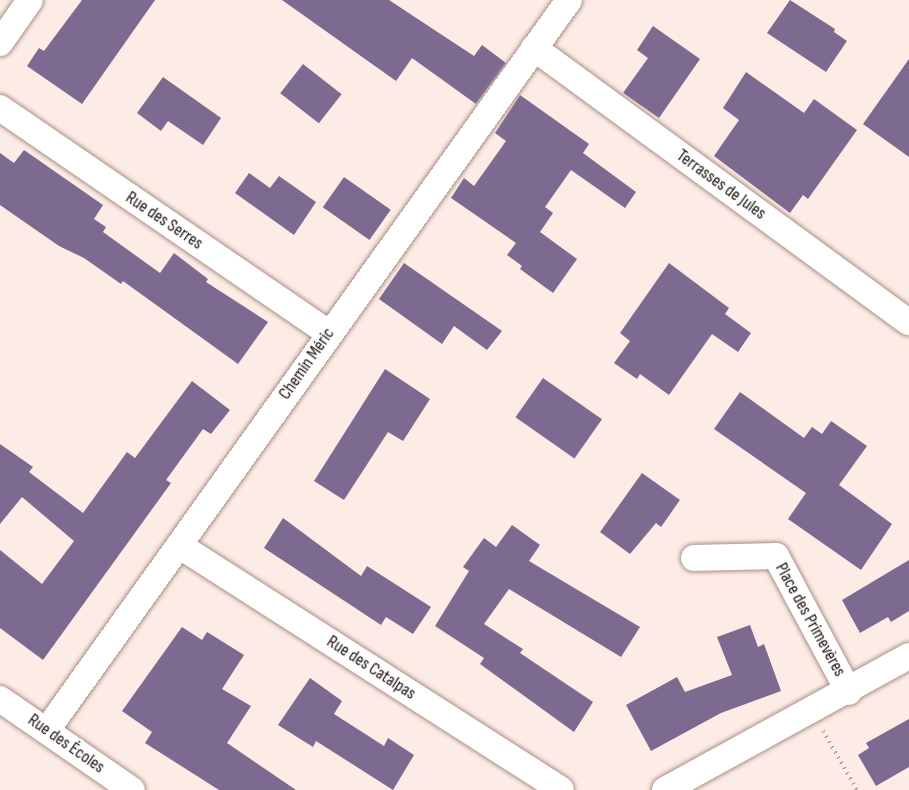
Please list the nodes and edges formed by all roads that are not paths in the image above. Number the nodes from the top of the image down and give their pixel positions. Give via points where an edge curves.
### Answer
1 (30, 0) edge
2 (568, 0) edge
3 (0, 43) edge
4 (534, 48) junction
5 (0, 108) edge
6 (909, 322) edge
7 (328, 333) junction
8 (180, 546) junction
9 (694, 558) dead end
10 (909, 656) edge
11 (849, 692) junction
12 (0, 699) edge
13 (47, 730) junction
14 (132, 790) edge
15 (561, 790) edge
16 (665, 790) edge

1 - 3 street
2 - 4 street, Chemin Méric
4 - 6 street, Terrasses de Jules
4 - 7 street, Chemin Méric
5 - 7 street, Rue des Serres
7 - 8 street, Chemin Méric
8 - 13 street, Chemin Méric
8 - 15 street, Rue des Catalpas
9 - 11 street, Place des Primevères via 776,556
10 - 11 street
11 - 16 street
12 - 13 street, Rue des Écoles
13 - 14 street, Rue des Écoles

